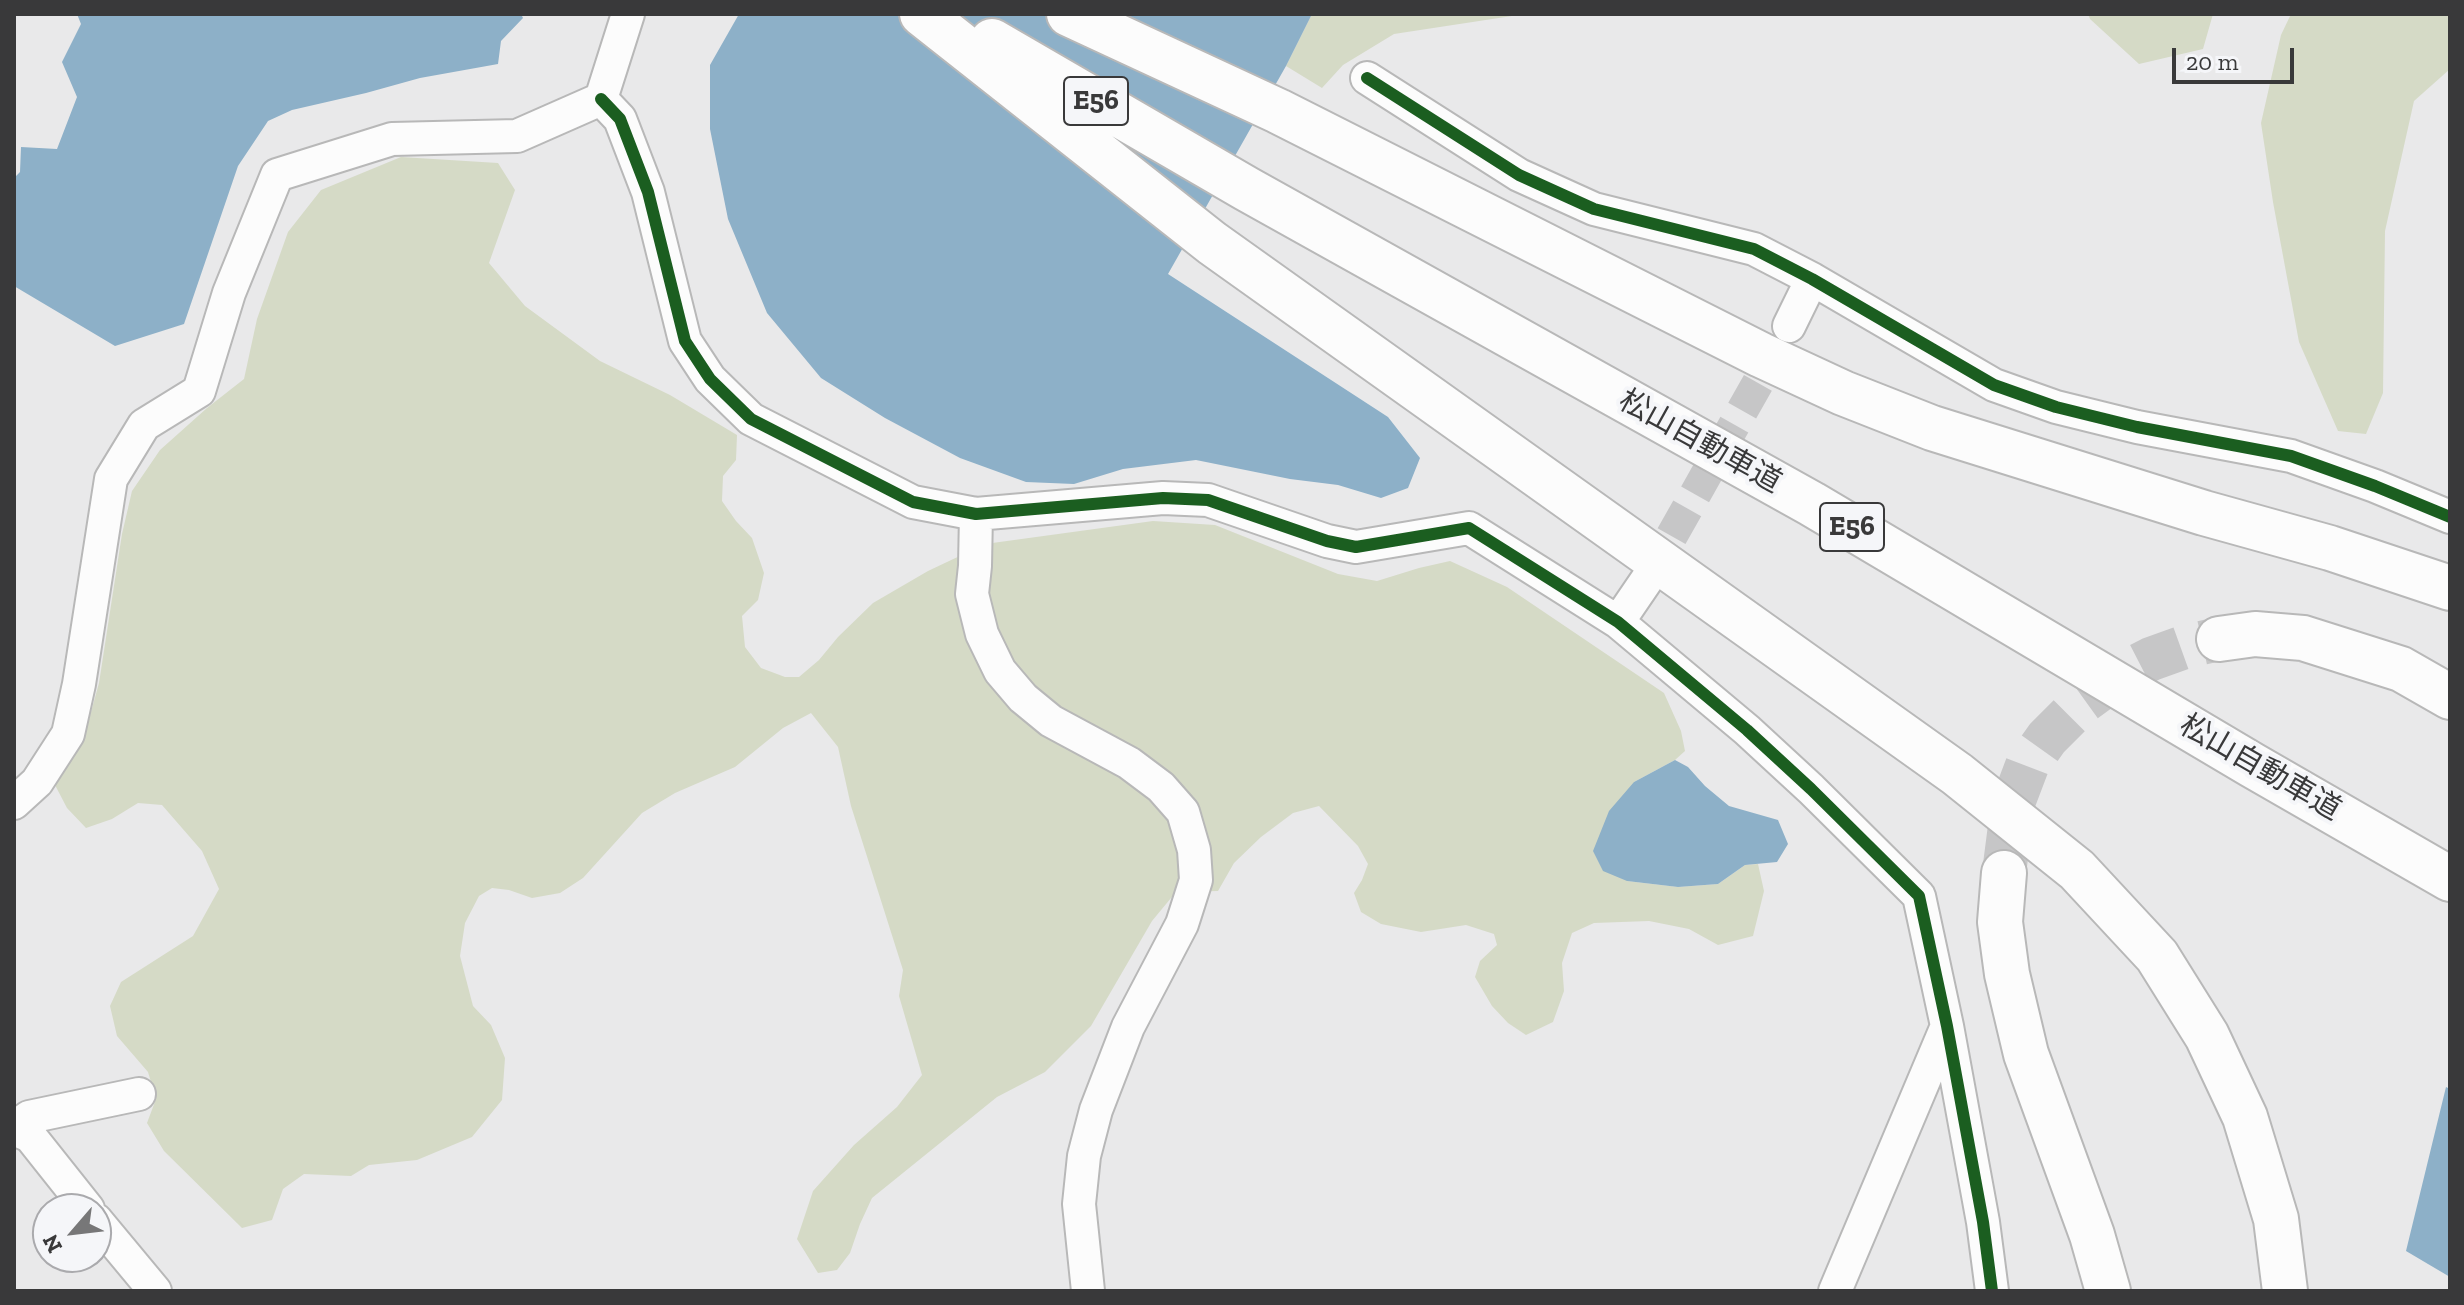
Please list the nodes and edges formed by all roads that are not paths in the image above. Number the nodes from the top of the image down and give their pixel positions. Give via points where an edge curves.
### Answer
1 (628, 14) edge
2 (922, 14) edge
3 (945, 14) edge
4 (1069, 14) edge
5 (1367, 78) dead end
6 (601, 99) junction
7 (1812, 279) junction
8 (1789, 326) tunnel mouth
9 (976, 514) junction
10 (2450, 517) edge
11 (1648, 578) tunnel mouth
12 (2450, 588) edge
13 (1618, 622) junction
14 (2219, 639) tunnel mouth
15 (2450, 697) edge
16 (14, 803) edge
17 (2004, 873) tunnel mouth
18 (2450, 879) edge
19 (1947, 1026) junction
20 (139, 1094) dead end
21 (14, 1128) edge
22 (75, 1193) edge
23 (112, 1239) edge
24 (155, 1291) edge
25 (1088, 1291) edge
26 (1835, 1291) edge
27 (1992, 1291) edge
28 (2108, 1291) edge
29 (2285, 1291) edge

1 - 6 street
2 - 29 highway via 1212,243 1957,774 2077,870 2157,956 2207,1036 2245,1117 2276,1219
3 - 18 highway, 松山自動車道 / E56 via 1812,504
4 - 12 highway via 1278,111 1843,393 1932,428
5 - 7 street via 1519,175 1594,209 1754,249
6 - 9 street via 620,119 631,145 685,341 710,379 751,419 842,467 913,502
6 - 16 street via 517,136 392,139 277,175 229,293 199,391 144,425 111,479 68,734 37,782
7 - 8 street
7 - 10 street via 1994,385 2137,427 2291,456
9 - 13 street via 1163,498 1208,500 1356,547 1469,528
9 - 25 street via 972,594 982,634 1000,671 1051,721 1129,763 1161,787 1183,812 1194,850 1196,880 1182,924 1128,1027 1084,1156 1079,1204
11 - 13 street
13 - 19 street via 1747,730 1919,896
14 - 15 highway via 2255,634 2303,638 2401,669
17 - 28 highway via 2000,922 2026,1054
19 - 26 street
19 - 27 street
20 - 21 street via 29,1117
21 - 22 street via 30,1136
23 - 24 street

